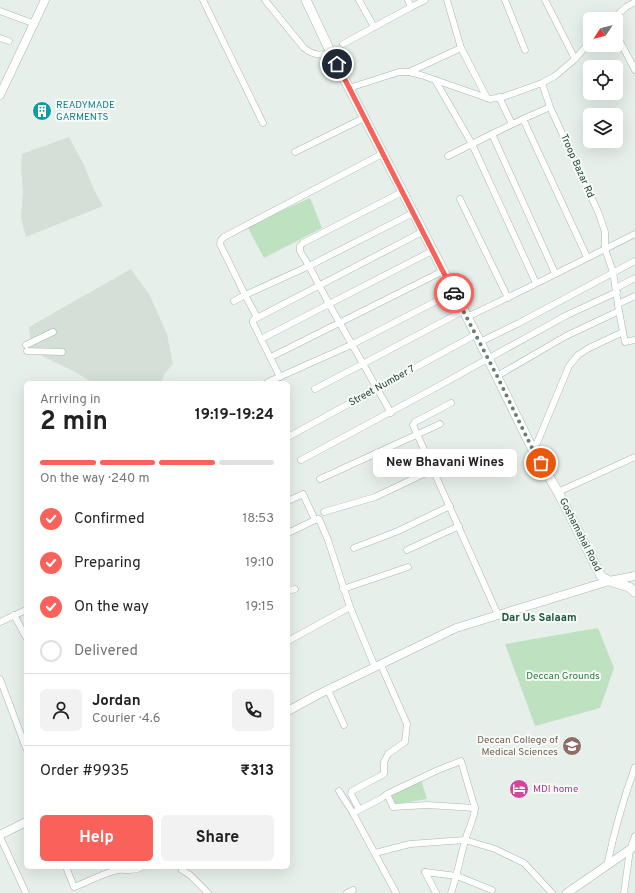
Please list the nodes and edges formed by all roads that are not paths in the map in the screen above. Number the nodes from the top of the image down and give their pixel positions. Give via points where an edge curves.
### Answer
1 (45, 0) edge
2 (203, 0) edge
3 (265, 0) edge
4 (306, 0) edge
5 (359, 0) edge
6 (408, 0) edge
7 (425, 0) edge
8 (447, 0) edge
9 (505, 0) edge
10 (545, 0) edge
11 (635, 2) edge
12 (411, 7) junction
13 (0, 11) edge
14 (621, 12) edge
15 (35, 24) junction
16 (374, 27) junction
17 (0, 38) edge
18 (9, 41) dead end
19 (343, 44) dead end
20 (623, 47) edge
21 (461, 48) junction
22 (525, 50) dead end
23 (583, 50) edge
24 (331, 53) junction
25 (575, 59) junction
26 (635, 70) edge
27 (409, 72) junction
28 (435, 80) junction
29 (542, 83) junction
30 (349, 88) junction
31 (0, 95) edge
32 (499, 97) junction
33 (487, 98) junction
34 (550, 107) junction
35 (364, 118) junction
36 (523, 119) junction
37 (263, 123) dead end
38 (512, 124) junction
39 (492, 134) junction
40 (472, 144) junction
41 (295, 152) dead end
42 (382, 154) junction
43 (448, 156) dead end
44 (402, 192) junction
45 (460, 199) dead end
46 (413, 213) junction
47 (422, 232) junction
48 (635, 234) edge
49 (605, 249) junction
50 (432, 251) junction
51 (587, 257) junction
52 (635, 261) edge
53 (309, 266) junction
54 (443, 271) junction
55 (613, 272) junction
56 (556, 273) junction
57 (635, 278) edge
58 (536, 283) junction
59 (319, 285) junction
60 (616, 290) junction
61 (454, 292) junction
62 (245, 296) junction
63 (635, 296) edge
64 (508, 298) junction
65 (234, 301) dead end
66 (328, 304) junction
67 (618, 304) junction
68 (619, 311) junction
69 (465, 314) junction
70 (257, 317) junction
71 (339, 323) junction
72 (53, 332) dead end
73 (623, 332) junction
74 (477, 338) junction
75 (261, 339) junction
76 (635, 340) edge
77 (351, 345) junction
78 (62, 352) dead end
79 (271, 357) junction
80 (488, 360) junction
81 (362, 364) junction
82 (497, 376) junction
83 (280, 377) junction
84 (271, 381) edge
85 (315, 388) dead end
86 (377, 389) junction
87 (451, 403) dead end
88 (391, 413) junction
89 (440, 424) dead end
90 (418, 434) junction
91 (290, 436) edge
92 (532, 448) junction
93 (635, 457) edge
94 (301, 460) dead end
95 (434, 469) junction
96 (320, 479) dead end
97 (558, 492) junction
98 (290, 500) edge
99 (450, 506) junction
100 (324, 512) dead end
101 (315, 520) junction
102 (459, 526) junction
103 (290, 533) edge
104 (354, 548) dead end
105 (407, 550) dead end
106 (408, 567) dead end
107 (635, 576) edge
108 (609, 581) junction
109 (295, 588) dead end
110 (343, 589) junction
111 (290, 590) edge
112 (635, 592) edge
113 (350, 607) junction
114 (24, 611) edge
115 (14, 615) junction
116 (498, 615) junction
117 (0, 622) edge
118 (24, 634) edge
119 (290, 640) edge
120 (378, 666) junction
121 (0, 679) edge
122 (328, 690) junction
123 (290, 710) edge
124 (344, 725) dead end
125 (23, 731) edge
126 (635, 767) edge
127 (339, 791) dead end
128 (387, 794) junction
129 (475, 808) junction
130 (356, 811) junction
131 (24, 823) edge
132 (1, 833) edge
133 (635, 836) edge
134 (465, 840) junction
135 (633, 848) edge
136 (375, 853) junction
137 (607, 866) junction
138 (67, 869) edge
139 (139, 869) edge
140 (184, 869) edge
141 (457, 876) junction
142 (354, 890) dead end
143 (26, 893) edge
144 (208, 893) edge
145 (347, 893) edge
146 (396, 893) edge
147 (436, 893) edge
148 (451, 893) edge
149 (487, 893) edge
150 (552, 893) edge
151 (567, 893) edge
152 (624, 893) edge

1 - 15 street
2 - 37 street
3 - 24 street via 309,52 323,55
4 - 24 main road, Goshamahal Road
5 - 16 street
6 - 12 street
7 - 12 street
8 - 21 street
9 - 22 street
10 - 25 street
11 - 14 street
12 - 16 street
13 - 15 street
15 - 31 street
16 - 19 street
17 - 18 street
20 - 26 street
21 - 27 street
21 - 33 street
23 - 25 street
24 - 30 main road, Goshamahal Road
25 - 29 street
27 - 28 street
27 - 30 street via 398,72
28 - 33 street
28 - 40 street
29 - 32 street
29 - 34 street, Troop Bazar Rd
30 - 35 main road, Goshamahal Road
32 - 33 street
32 - 38 street
34 - 36 street
34 - 49 street, Troop Bazar Rd via 599,214 605,232
35 - 41 street
35 - 42 main road, Goshamahal Road
36 - 38 street
36 - 51 street
38 - 39 street
39 - 40 street
39 - 56 street
40 - 43 street
40 - 58 street
42 - 44 main road, Goshamahal Road
42 - 62 street via 221,240 220,244
44 - 46 main road, Goshamahal Road
44 - 53 street via 303,243 300,251
45 - 64 street
46 - 47 main road, Goshamahal Road
46 - 53 street
47 - 50 main road, Goshamahal Road
47 - 59 street
48 - 49 street
49 - 51 street
49 - 55 street, Troop Bazar Rd
50 - 54 main road, Goshamahal Road
50 - 66 street
51 - 56 street
52 - 55 street, Street Number 7
53 - 59 street
53 - 62 street
54 - 61 main road, Goshamahal Road
54 - 71 street
55 - 60 street, Troop Bazar Rd
55 - 74 street, Street Number 7 via 518,323
56 - 58 street
57 - 60 street
58 - 64 street
59 - 66 street
59 - 70 street
60 - 67 street, Troop Bazar Rd
60 - 80 street
61 - 69 main road, Goshamahal Road
61 - 77 street
62 - 65 street
62 - 70 street
63 - 67 street
64 - 69 street
66 - 71 street
66 - 75 street
67 - 68 street, Troop Bazar Rd
68 - 73 street, Troop Bazar Rd
68 - 82 street via 566,336
69 - 74 main road, Goshamahal Road
69 - 81 street
70 - 75 street via 252,321
71 - 77 street
71 - 79 street
72 - 78 street via 26,348
73 - 76 street via 625,342
73 - 92 street via 584,351 569,366 538,443
74 - 80 main road, Goshamahal Road
74 - 86 street, Street Number 7
75 - 79 street
77 - 81 street
77 - 83 street
79 - 83 street
80 - 82 main road, Goshamahal Road
80 - 88 street
81 - 85 street
81 - 86 street
82 - 92 main road, Goshamahal Road
83 - 84 street
86 - 88 street
86 - 91 street, Street Number 7
87 - 90 street via 414,424
88 - 94 street
89 - 90 street
90 - 95 street
90 - 96 street
92 - 97 main road, Goshamahal Road
93 - 97 street
95 - 99 street
95 - 100 street via 375,497
97 - 108 main road, Goshamahal Road via 601,576
98 - 101 street via 303,494
99 - 102 street
99 - 104 street via 398,531
101 - 103 street
101 - 110 street via 319,519 328,540
102 - 105 street
102 - 116 street
106 - 110 street
107 - 108 street
108 - 112 main road, Goshamahal Road via 629,587
108 - 116 street
109 - 111 street
110 - 113 street
113 - 119 street
113 - 120 street
114 - 115 street
115 - 117 street
115 - 118 street
116 - 120 street via 456,628
120 - 122 street
120 - 130 street via 408,724 405,742 388,754 384,762 384,774 352,791
121 - 125 street
122 - 123 street
122 - 124 street
126 - 137 street
127 - 130 street
128 - 129 street via 393,807 427,805
128 - 129 street via 461,761
128 - 130 street
129 - 134 street
130 - 136 street
131 - 132 street
132 - 143 street
133 - 135 street
134 - 136 street via 410,844
134 - 141 street
134 - 150 street via 495,849 524,862
135 - 137 street
135 - 152 street
136 - 146 street
137 - 151 street
138 - 139 street via 74,887 118,870
140 - 144 street
141 - 147 street via 425,872
141 - 148 street
141 - 149 street via 492,890
142 - 145 street

